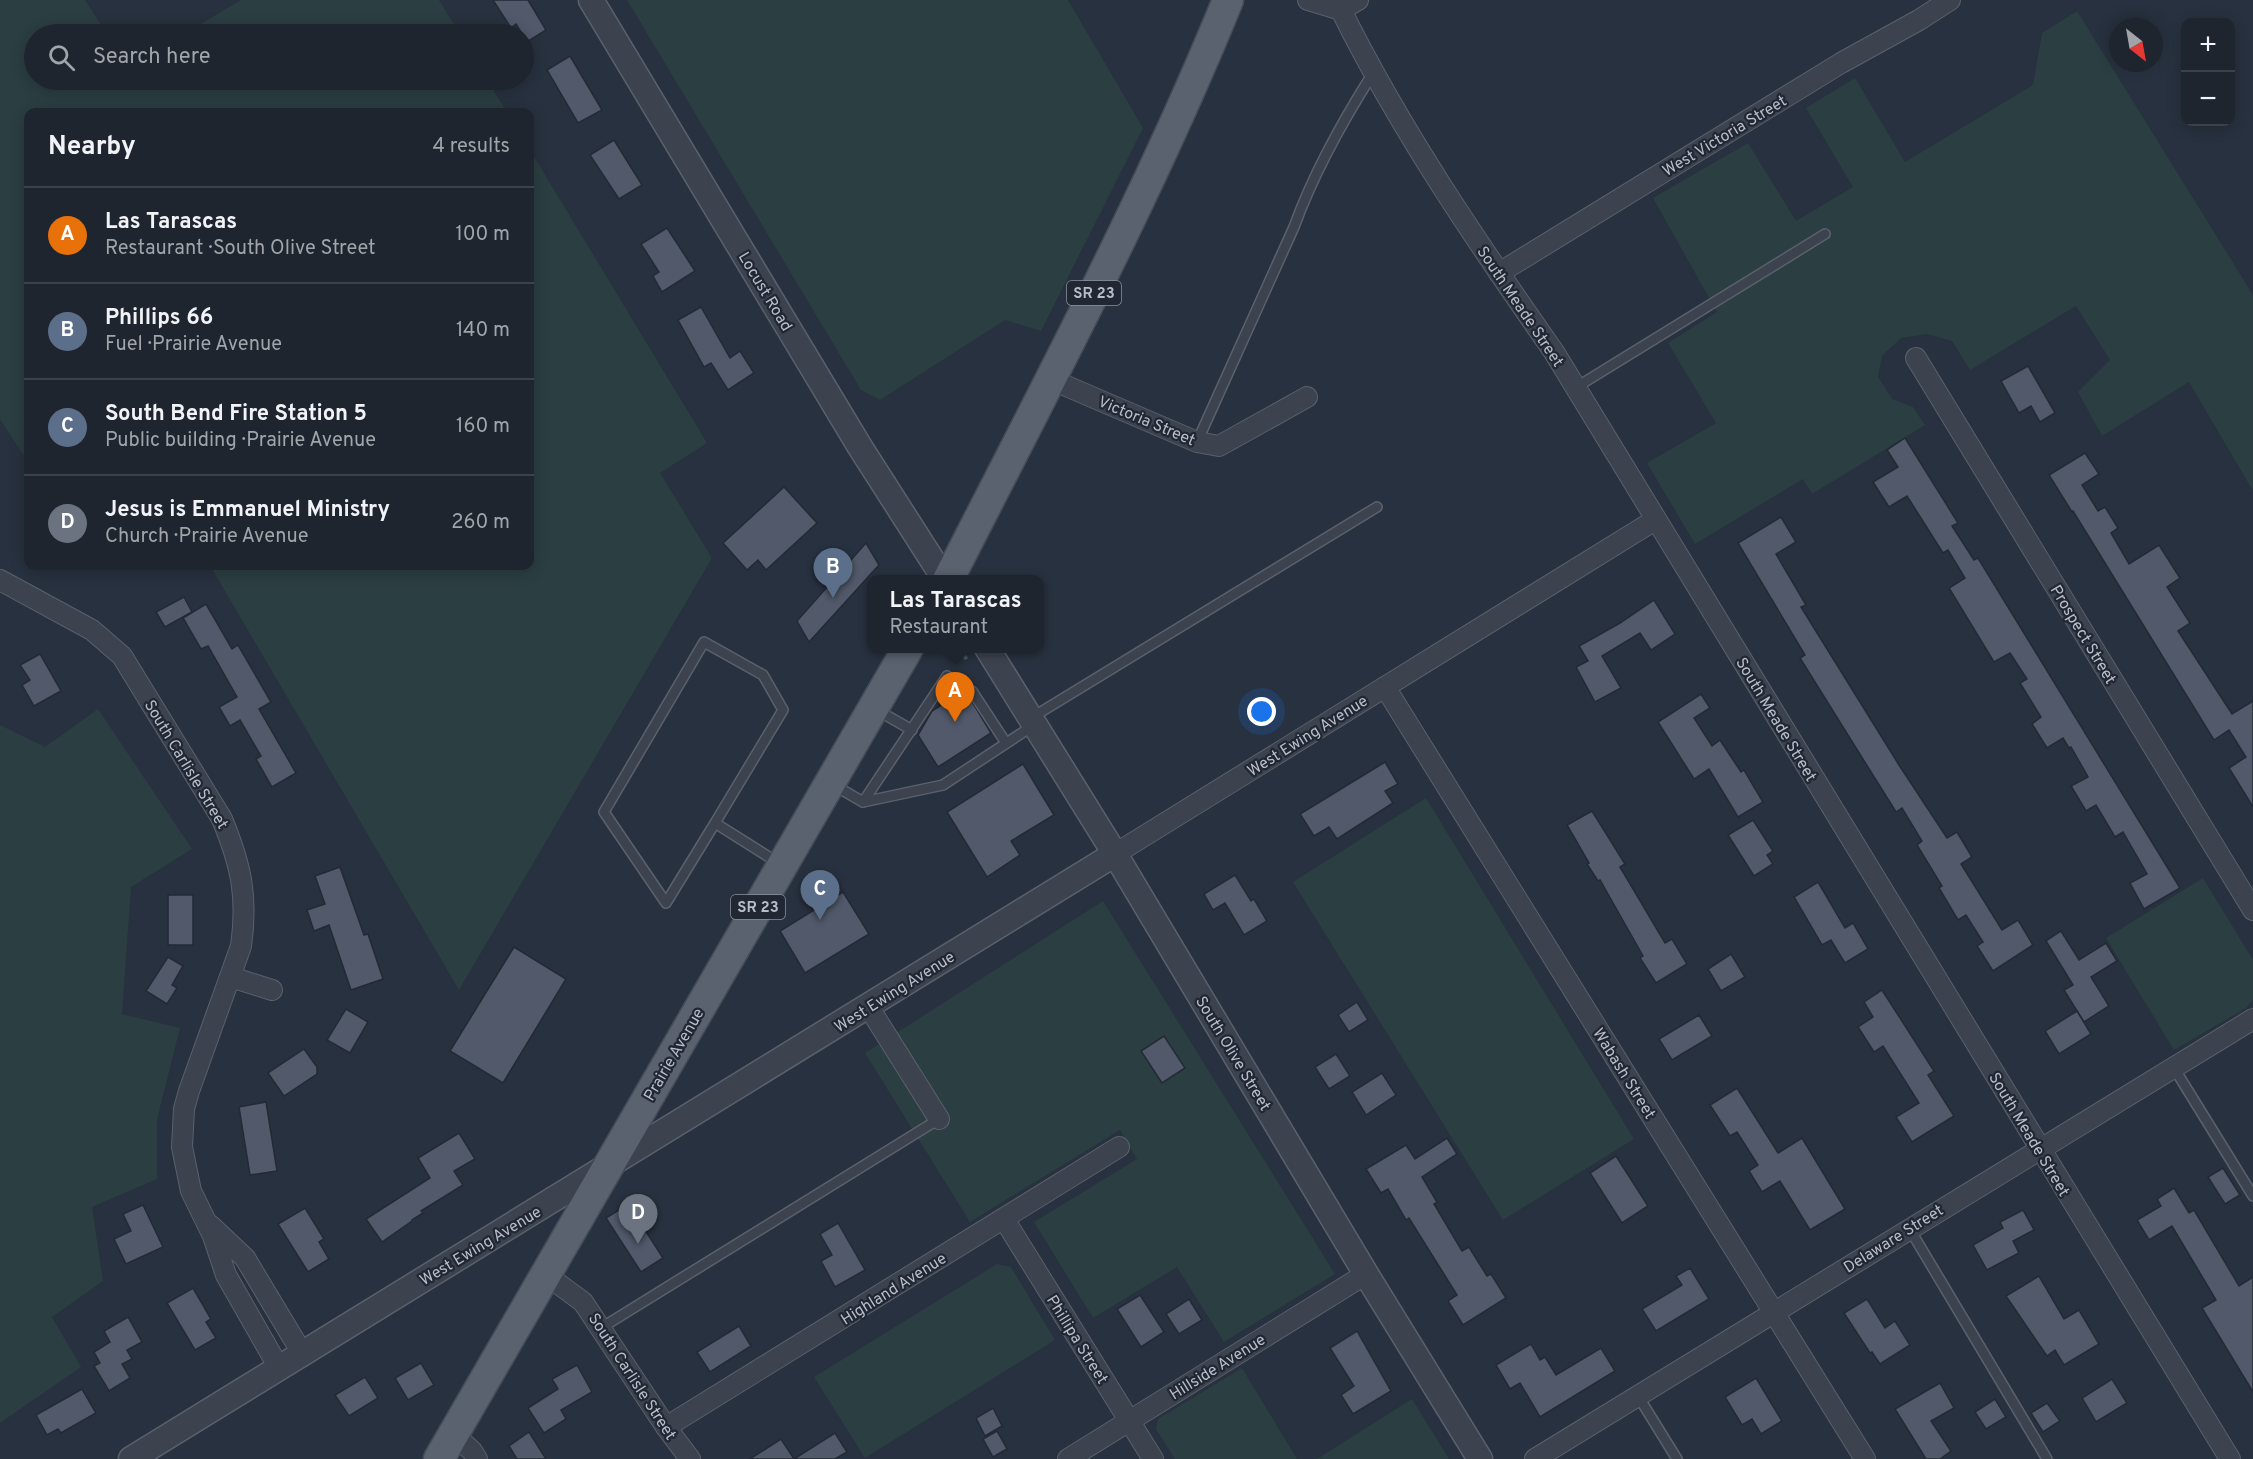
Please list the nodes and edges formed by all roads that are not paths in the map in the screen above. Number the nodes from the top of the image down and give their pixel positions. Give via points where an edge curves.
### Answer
1 (591, 0) edge
2 (1228, 0) edge
3 (1308, 0) edge
4 (1950, 0) edge
5 (1350, 5) edge
6 (1373, 73) junction
7 (1825, 234) dead end
8 (1499, 273) junction
9 (1916, 358) dead end
10 (1050, 379) junction
11 (1575, 388) junction
12 (1307, 397) dead end
13 (1197, 442) junction
14 (1377, 507) dead end
15 (1655, 520) junction
16 (943, 575) edge
17 (948, 575) edge
18 (0, 579) edge
19 (905, 653) edge
20 (990, 653) edge
21 (947, 676) dead end
22 (1385, 687) junction
23 (972, 691) dead end
24 (873, 708) junction
25 (1032, 722) junction
26 (912, 730) junction
27 (1006, 744) junction
28 (830, 783) junction
29 (863, 802) junction
30 (715, 823) junction
31 (1115, 854) junction
32 (782, 865) junction
33 (2253, 910) edge
34 (231, 977) junction
35 (272, 990) dead end
36 (868, 1006) junction
37 (2253, 1019) edge
38 (2174, 1068) junction
39 (939, 1119) joint
40 (1119, 1147) dead end
41 (2040, 1150) junction
42 (609, 1166) junction
43 (2253, 1196) edge
44 (1004, 1219) junction
45 (208, 1224) junction
46 (1909, 1228) junction
47 (545, 1274) junction
48 (1366, 1274) junction
49 (1773, 1312) junction
50 (602, 1328) junction
51 (302, 1353) junction
52 (279, 1368) junction
53 (1638, 1396) junction
54 (1129, 1421) junction
55 (666, 1427) junction
56 (446, 1447) edge
57 (131, 1459) edge
58 (477, 1459) edge
59 (690, 1459) edge
60 (1068, 1459) edge
61 (1152, 1459) edge
62 (1480, 1459) edge
63 (1534, 1459) edge
64 (1677, 1459) edge
65 (1865, 1459) edge
66 (2048, 1459) edge
67 (2230, 1459) edge

1 - 16 street, Locust Road via 860,447
2 - 10 main road, SR 23 via 1145,186
3 - 5 street, South Meade Street
4 - 8 street, West Victoria Street via 1840,63
5 - 6 street, South Meade Street
6 - 8 street, South Meade Street
6 - 13 lane via 1340,126 1305,197
7 - 11 lane
8 - 11 street, South Meade Street
9 - 33 street, Prospect Street
10 - 13 street, Victoria Street
10 - 17 main road, SR 23
11 - 15 street, South Meade Street
12 - 13 street, Victoria Street via 1219,446
14 - 25 lane
15 - 22 street, West Ewing Avenue
15 - 41 street, South Meade Street
18 - 34 street, South Carlisle Street via 92,630 122,656 222,819 239,863 243,891 241,946
19 - 24 main road, Prairie Avenue / SR 23
20 - 25 street, South Olive Street
21 - 26 lane
22 - 31 street, West Ewing Avenue
22 - 49 street, Wabash Street
23 - 27 lane
24 - 26 lane
24 - 28 main road, Prairie Avenue / SR 23
25 - 27 lane
25 - 31 street, South Olive Street
26 - 29 lane
27 - 29 lane via 943,785
28 - 29 lane
28 - 32 main road, Prairie Avenue / SR 23
30 - 30 lane via 666,903 604,812 704,642 763,675 783,710
30 - 32 lane
31 - 36 street, West Ewing Avenue
31 - 48 street, South Olive Street
32 - 42 main road, Prairie Avenue / SR 23
34 - 35 street
34 - 45 street, South Carlisle Street via 189,1091 182,1128 191,1191
36 - 39 street
36 - 42 street, West Ewing Avenue
37 - 38 street, Delaware Street
38 - 41 street, Delaware Street
38 - 43 lane
39 - 50 lane
40 - 44 street, Highland Avenue
41 - 46 street, Delaware Street
41 - 67 street, South Meade Street
42 - 47 main road, Prairie Avenue / SR 23
42 - 51 street, West Ewing Avenue
44 - 54 street, Phillipa Street
44 - 55 street, Highland Avenue
45 - 51 street via 245,1258
45 - 52 street via 226,1275
46 - 49 street, Delaware Street
46 - 66 lane
47 - 50 street, South Carlisle Street via 584,1302
47 - 56 main road, Prairie Avenue / SR 23
48 - 54 street, Hillside Avenue
48 - 62 street, South Olive Street
49 - 53 street, Delaware Street
49 - 65 street, Wabash Street
50 - 55 street, South Carlisle Street
51 - 52 street, West Ewing Avenue
52 - 57 street, West Ewing Avenue
53 - 63 street, Delaware Street
53 - 64 lane
54 - 60 street, Hillside Avenue
54 - 61 street, Phillipa Street
55 - 59 street, South Carlisle Street
56 - 58 street via 472,1451

